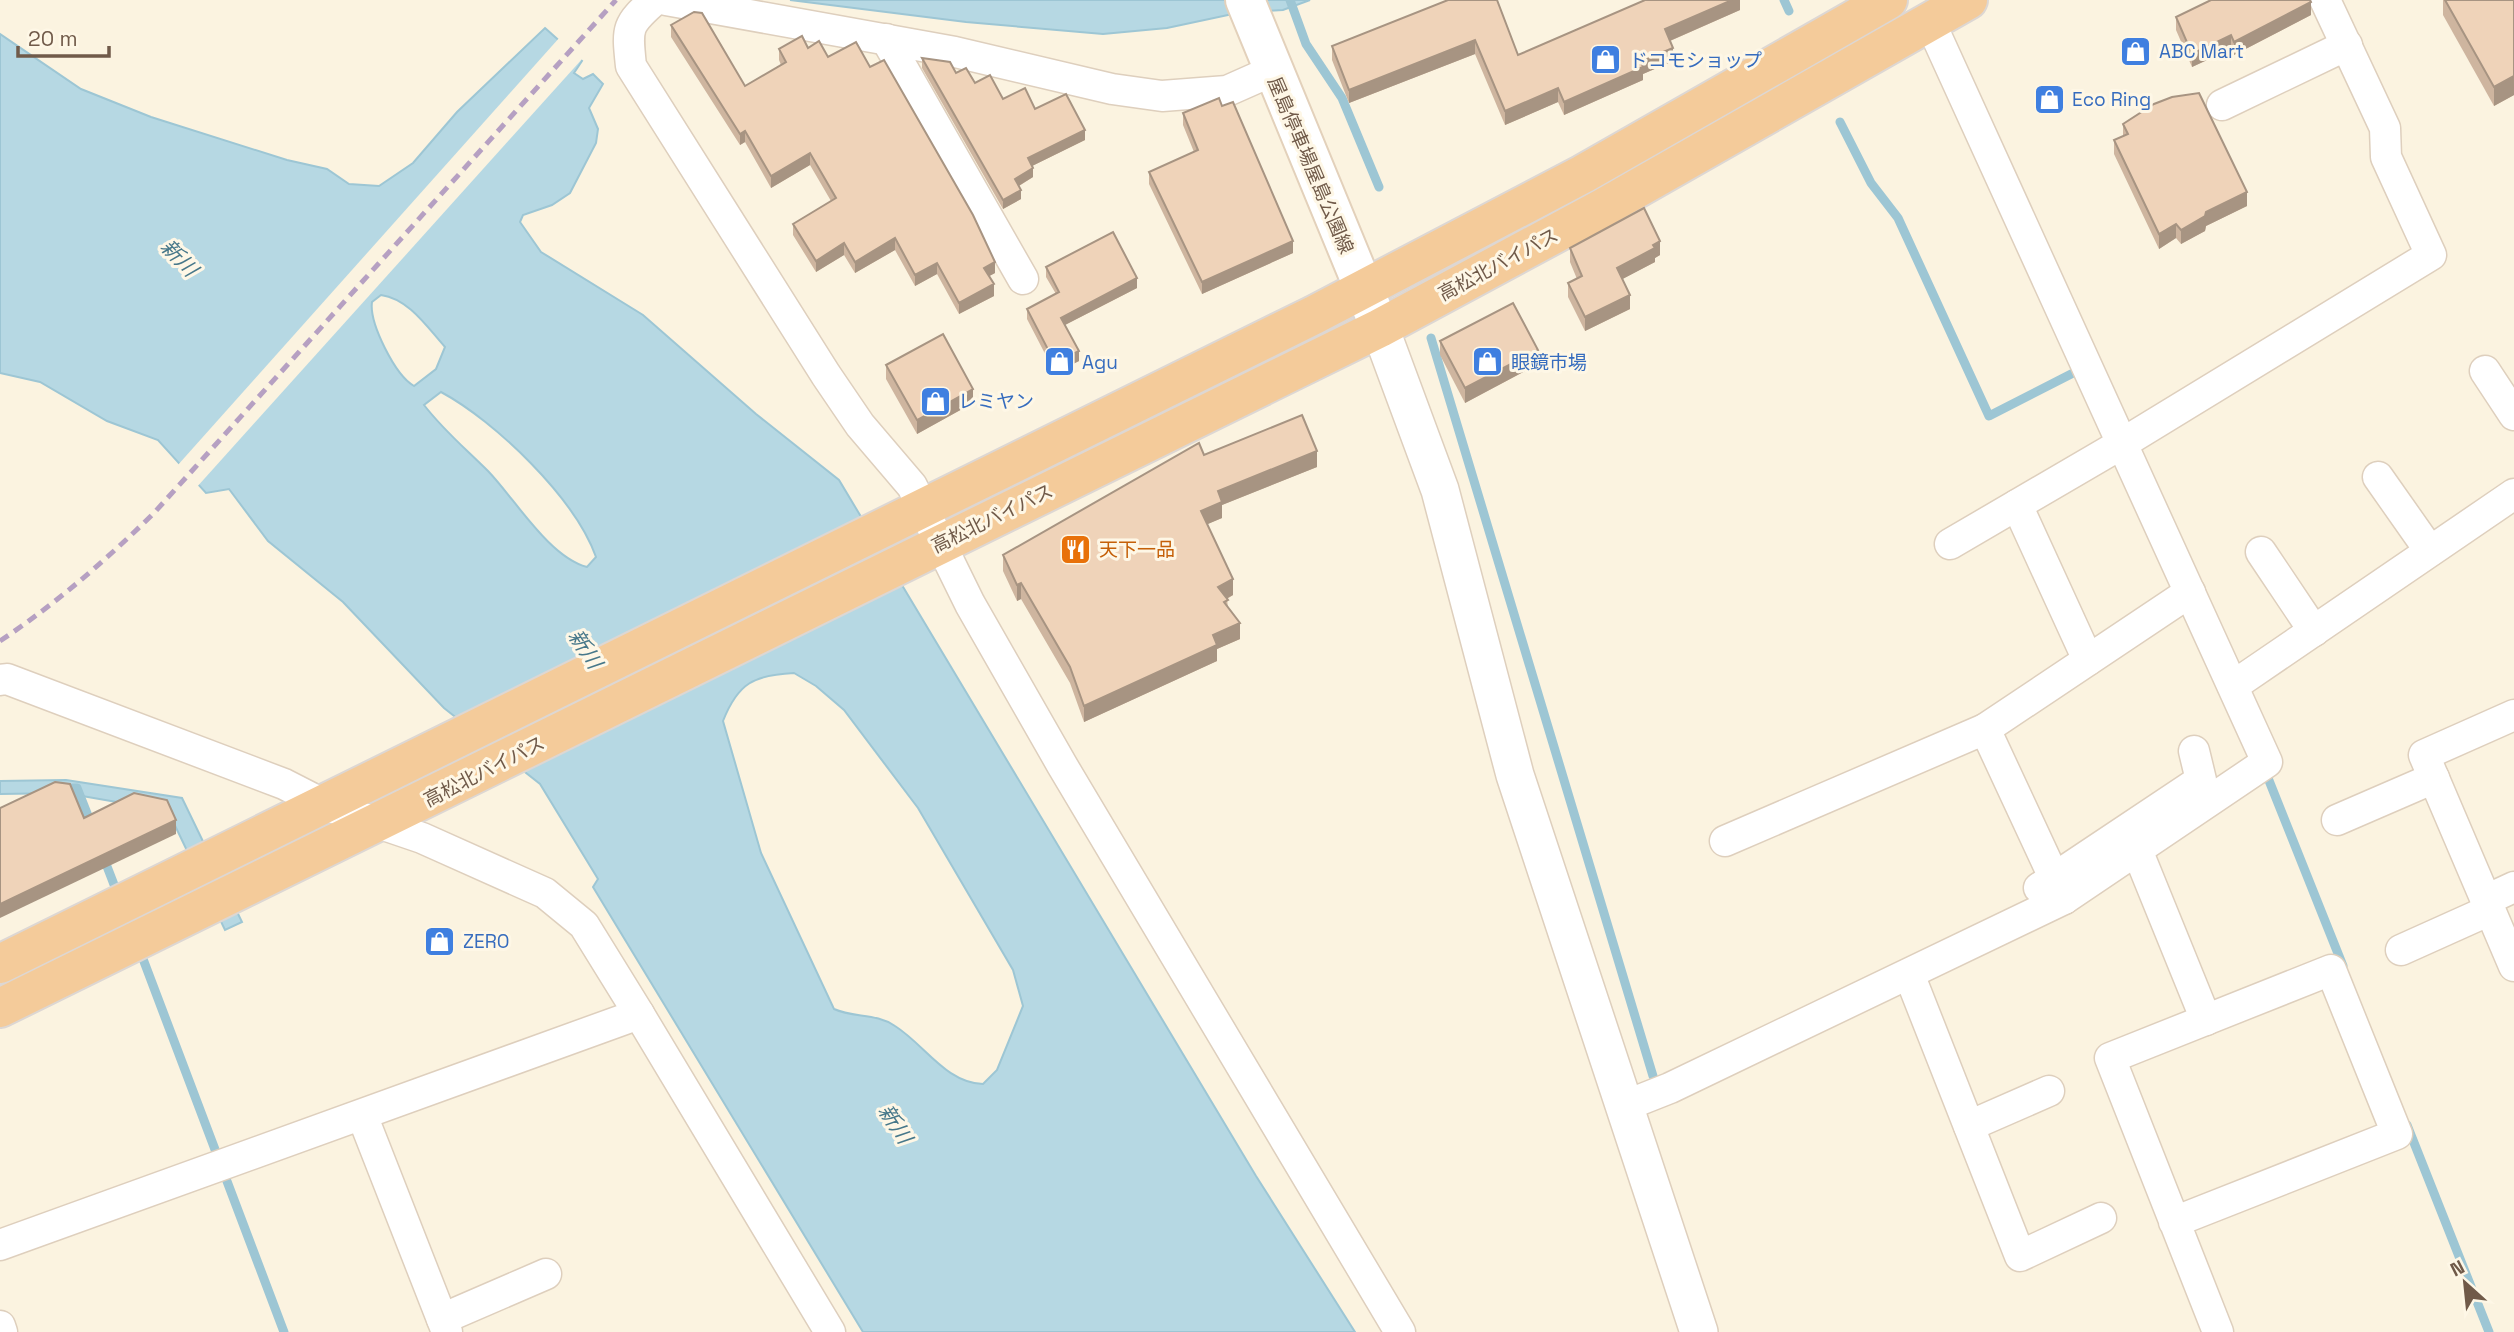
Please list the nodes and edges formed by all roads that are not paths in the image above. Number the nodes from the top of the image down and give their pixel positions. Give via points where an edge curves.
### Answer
1 (655, 0) edge
2 (666, 0) edge
3 (1245, 0) edge
4 (1888, 0) edge
5 (1968, 0) edge
6 (2325, 0) edge
7 (1930, 22) junction
8 (886, 39) junction
9 (2347, 45) junction
10 (1269, 64) junction
11 (2222, 105) dead end
12 (1023, 279) dead end
13 (1363, 289) junction
14 (1380, 328) junction
15 (2485, 371) dead end
16 (2514, 415) edge
17 (2123, 443) junction
18 (2378, 477) dead end
19 (2514, 494) edge
20 (2017, 505) junction
21 (919, 512) junction
22 (1950, 544) dead end
23 (935, 546) junction
24 (2430, 551) junction
25 (2261, 552) dead end
26 (2190, 592) junction
27 (2314, 631) junction
28 (2088, 660) junction
29 (0, 680) edge
30 (2233, 686) junction
31 (2514, 715) edge
32 (1985, 729) junction
33 (2194, 751) dead end
34 (2434, 778) junction
35 (337, 799) junction
36 (389, 818) junction
37 (2337, 820) dead end
38 (1725, 841) dead end
39 (2137, 850) junction
40 (2514, 887) edge
41 (2050, 891) junction
42 (2488, 905) junction
43 (2401, 950) dead end
44 (0, 964) edge
45 (2514, 966) edge
46 (1909, 974) junction
47 (0, 1008) edge
48 (639, 1014) junction
49 (2207, 1020) junction
50 (2049, 1091) dead end
51 (1622, 1107) junction
52 (362, 1115) junction
53 (1969, 1126) junction
54 (2101, 1218) dead end
55 (2175, 1222) junction
56 (0, 1245) edge
57 (545, 1274) dead end
58 (445, 1325) edge
59 (0, 1326) edge
60 (2, 1332) edge
61 (830, 1332) edge
62 (1400, 1332) edge
63 (1699, 1332) edge
64 (2218, 1332) edge

1 - 21 street via 632,20 628,40 631,65 826,375 860,425 900,470
2 - 8 street
3 - 10 main road, 屋島停車場屋島公園線
4 - 13 highway, 高松北バイパス via 1583,174
5 - 7 highway, 高松北バイパス
6 - 9 street
7 - 14 highway, 高松北バイパス
7 - 17 street
8 - 10 street via 1162,96 1227,91
8 - 12 street
9 - 11 street
9 - 17 street via 2385,128 2386,157 2431,255
10 - 13 main road, 屋島停車場屋島公園線
13 - 14 main road, 屋島停車場屋島公園線
13 - 21 highway, 高松北バイパス
14 - 23 highway, 高松北バイパス
14 - 51 street via 1440,491 1515,775
15 - 16 street
17 - 20 street
17 - 26 street
18 - 24 street
19 - 24 street
20 - 22 street
20 - 28 street
21 - 23 street
21 - 35 highway, 高松北バイパス
23 - 36 highway, 高松北バイパス
23 - 62 street
24 - 27 street
25 - 27 street
26 - 28 street
26 - 30 street
27 - 30 street
28 - 32 street
29 - 35 street
30 - 39 street via 2267,762
31 - 34 street via 2424,755
32 - 38 street
32 - 41 street
33 - 41 street via 2201,780
34 - 37 street
34 - 42 street
35 - 36 street
35 - 44 highway, 高松北バイパス
36 - 47 highway, 高松北バイパス
36 - 48 street via 422,838 545,893 584,925
39 - 41 street
39 - 49 street
40 - 42 street
41 - 46 street
42 - 43 street
42 - 45 street
46 - 51 street
46 - 53 street
48 - 52 street
48 - 61 street
49 - 55 street via 2110,1058
49 - 55 street via 2331,970 2397,1133
50 - 53 street
51 - 63 street
52 - 56 street
52 - 58 street
53 - 54 street via 2020,1256
55 - 64 street
57 - 58 street
59 - 60 street

